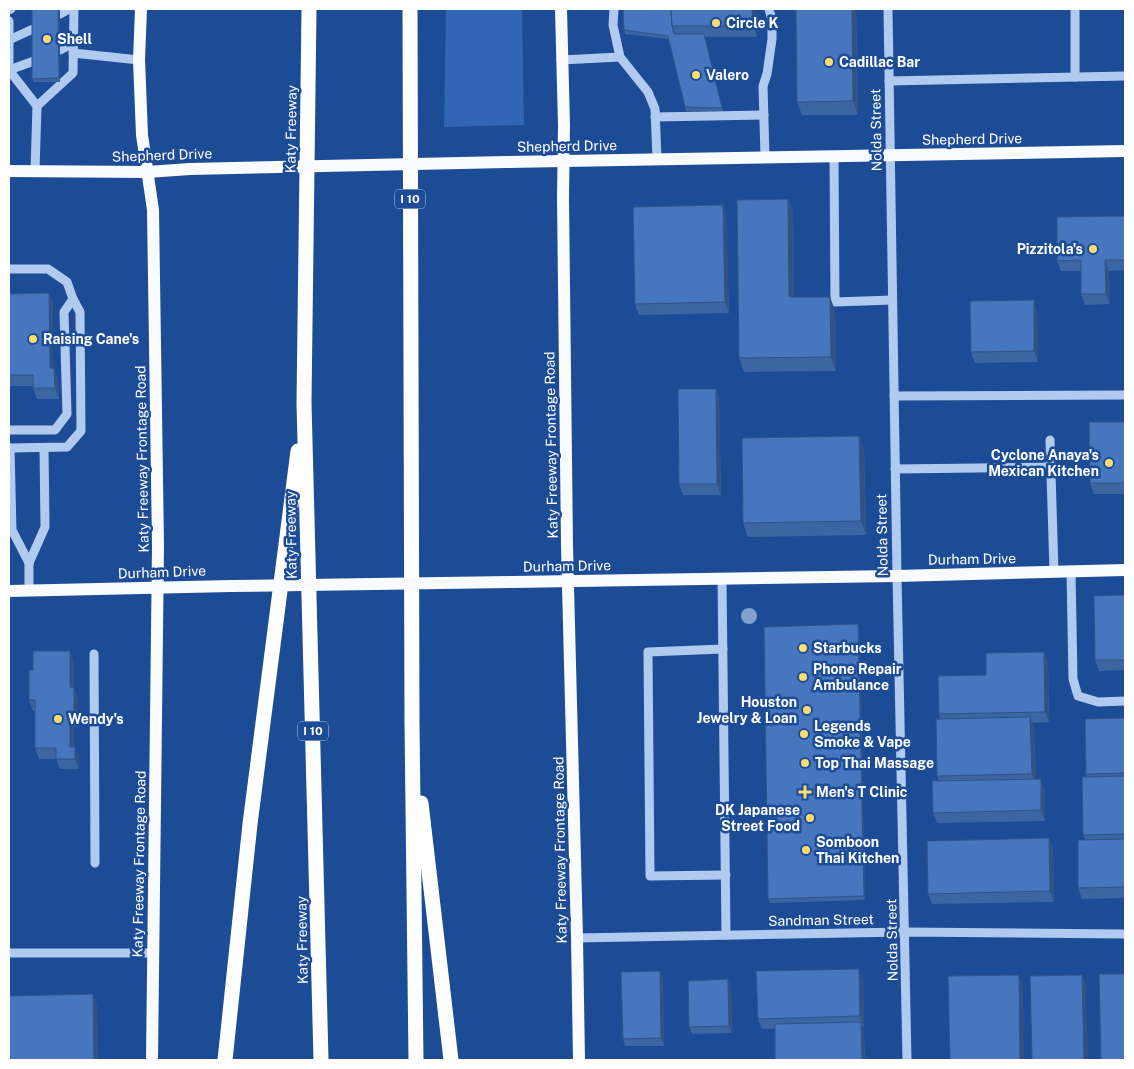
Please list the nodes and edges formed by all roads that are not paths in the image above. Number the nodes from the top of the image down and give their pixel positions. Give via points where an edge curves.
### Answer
1 (69, 9) edge
2 (74, 9) edge
3 (141, 9) edge
4 (309, 9) edge
5 (410, 9) edge
6 (561, 9) edge
7 (614, 9) edge
8 (769, 9) edge
9 (888, 9) edge
10 (1075, 9) edge
11 (60, 14) edge
12 (9, 21) edge
13 (33, 29) edge
14 (9, 40) edge
15 (74, 42) junction
16 (60, 50) edge
17 (74, 53) junction
18 (9, 56) edge
19 (620, 57) junction
20 (139, 60) junction
21 (561, 60) junction
22 (34, 61) edge
23 (10, 70) edge
24 (1125, 76) edge
25 (1075, 78) junction
26 (889, 81) junction
27 (37, 106) junction
28 (764, 115) junction
29 (655, 117) junction
30 (1125, 151) edge
31 (890, 155) junction
32 (834, 156) junction
33 (765, 157) junction
34 (657, 159) junction
35 (563, 161) junction
36 (9, 171) edge
37 (35, 171) junction
38 (147, 172) junction
39 (9, 269) edge
40 (73, 299) junction
41 (892, 300) junction
42 (894, 396) junction
43 (1125, 396) edge
44 (304, 403) junction
45 (9, 430) edge
46 (1050, 440) dead end
47 (10, 448) edge
48 (44, 448) junction
49 (1051, 467) junction
50 (895, 469) junction
51 (29, 563) junction
52 (1125, 570) edge
53 (1054, 572) junction
54 (1071, 572) junction
55 (897, 576) junction
56 (722, 578) junction
57 (568, 581) junction
58 (157, 587) junction
59 (30, 590) junction
60 (9, 591) edge
61 (723, 649) junction
62 (94, 654) dead end
63 (1125, 701) edge
64 (412, 722) junction
65 (95, 862) dead end
66 (726, 875) junction
67 (906, 932) junction
68 (1125, 934) edge
69 (726, 936) junction
70 (578, 938) junction
71 (9, 953) edge
72 (152, 953) junction
73 (152, 1060) edge
74 (225, 1060) edge
75 (321, 1060) edge
76 (416, 1060) edge
77 (451, 1060) edge
78 (579, 1060) edge
79 (907, 1060) edge

1 - 11 street
2 - 15 street
3 - 20 main road, Katy Freeway Frontage Road
4 - 44 highway, Katy Freeway / I 10
5 - 64 highway, I 10
6 - 21 main road, Katy Freeway Frontage Road
7 - 19 street via 613,25
8 - 28 street via 772,40 763,86
9 - 26 street, Nolda Street
10 - 25 street
12 - 14 street
13 - 14 street
14 - 18 street
15 - 16 street
15 - 17 street
17 - 20 street
17 - 27 street via 73,73
18 - 23 street
19 - 21 street
19 - 29 street via 648,92
20 - 38 main road, Katy Freeway Frontage Road
21 - 35 main road, Katy Freeway Frontage Road
22 - 23 street
23 - 27 street
24 - 25 street
25 - 26 street
26 - 31 street, Nolda Street
27 - 37 street
28 - 29 street
28 - 33 street
29 - 34 street
30 - 31 main road, Shepherd Drive
31 - 32 main road, Shepherd Drive
31 - 41 street, Nolda Street
32 - 33 main road, Shepherd Drive
32 - 41 street via 835,302
33 - 34 main road, Shepherd Drive
34 - 35 main road, Shepherd Drive
35 - 38 main road, Shepherd Drive, bridge
35 - 57 main road, Katy Freeway Frontage Road
36 - 37 main road, Shepherd Drive
37 - 38 main road, Shepherd Drive
38 - 58 main road, Katy Freeway Frontage Road via 153,210
39 - 40 street via 48,269 66,282
40 - 45 street via 64,312 67,414 55,430
40 - 48 street via 80,312 81,431 67,447
41 - 42 street, Nolda Street
42 - 43 street
42 - 50 street, Nolda Street
44 - 74 highway via 250,824
44 - 75 highway, Katy Freeway / I 10
46 - 49 street
47 - 48 street
47 - 51 street via 12,530
48 - 51 street via 45,527
49 - 50 street
49 - 53 street
50 - 55 street, Nolda Street
51 - 59 street
52 - 54 main road, Durham Drive
53 - 54 main road, Durham Drive
53 - 55 main road, Durham Drive
54 - 63 street via 1073,679 1078,696 1098,702
55 - 56 main road, Durham Drive
55 - 67 street, Nolda Street
56 - 57 main road, Durham Drive
56 - 61 street
57 - 58 main road, Durham Drive, bridge
57 - 70 main road, Katy Freeway Frontage Road
58 - 59 main road, Durham Drive
58 - 72 main road, Katy Freeway Frontage Road
59 - 60 main road, Durham Drive
61 - 66 street
61 - 66 street via 648,652 650,876
62 - 65 street
64 - 76 highway, I 10
64 - 77 highway
66 - 69 street
67 - 68 street, Sandman Street
67 - 69 street, Sandman Street
67 - 79 street, Nolda Street
69 - 70 street, Sandman Street
70 - 78 main road, Katy Freeway Frontage Road
71 - 72 street
72 - 73 main road, Katy Freeway Frontage Road

